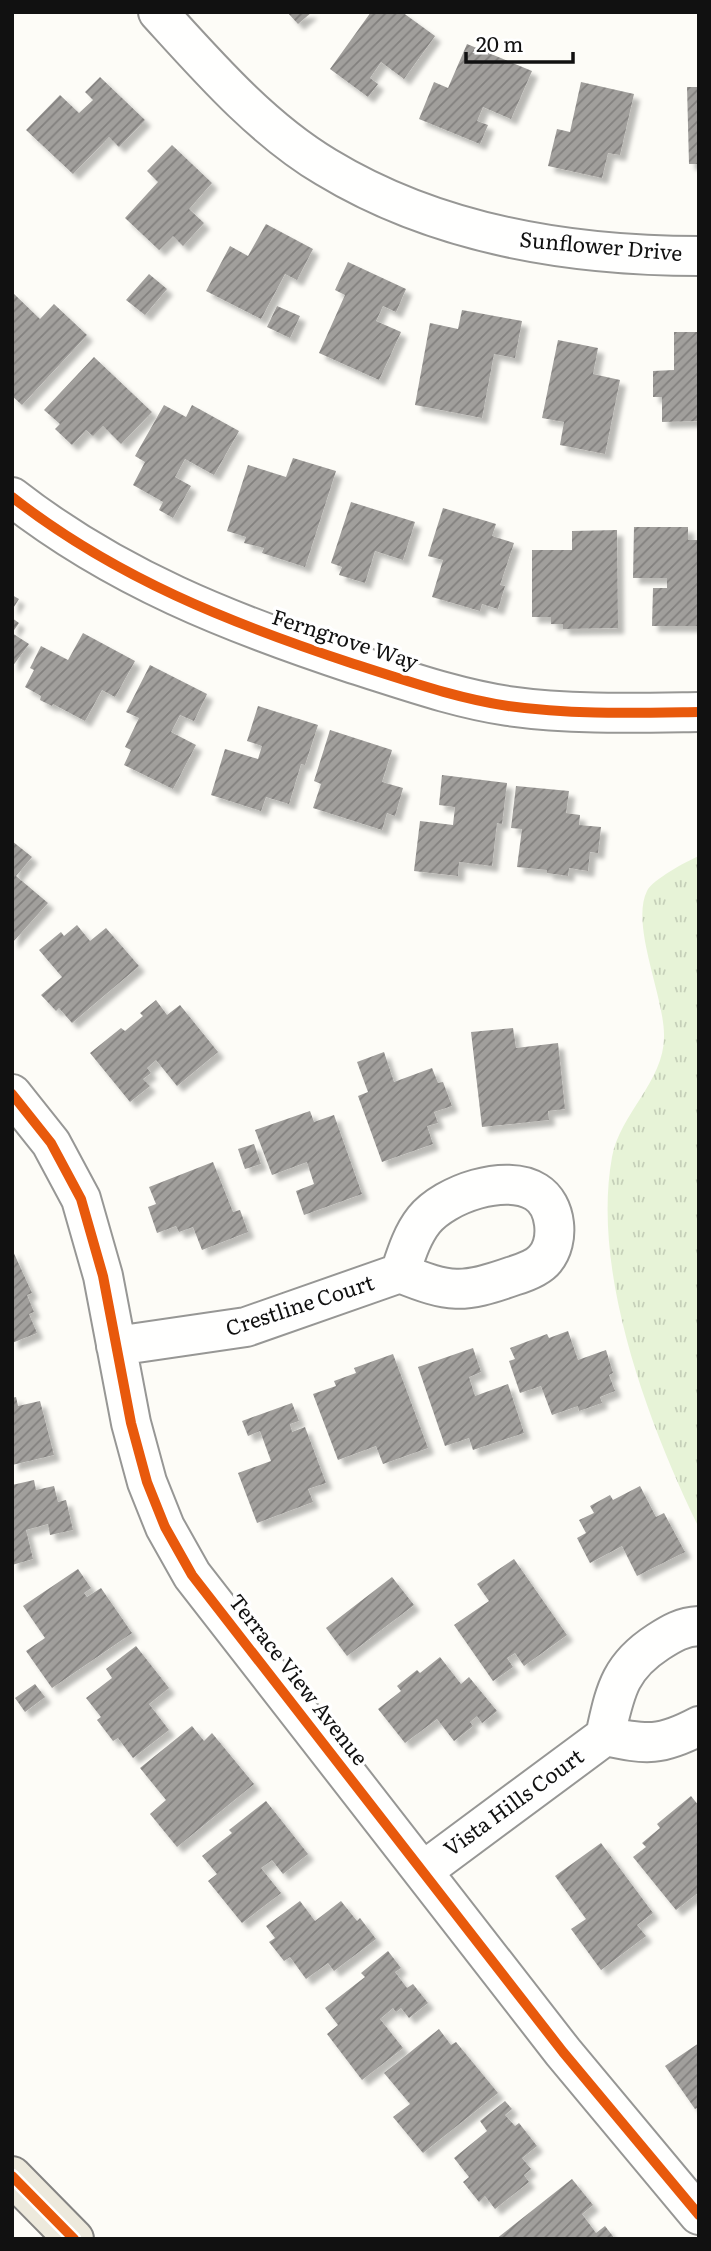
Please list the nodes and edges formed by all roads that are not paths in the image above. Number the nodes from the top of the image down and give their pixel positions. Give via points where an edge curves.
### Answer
1 (158, 12) edge
2 (699, 256) edge
3 (12, 497) edge
4 (699, 712) edge
5 (12, 1094) edge
6 (400, 1273) dead end
7 (116, 1346) junction
8 (699, 1626) edge
9 (699, 1726) edge
10 (605, 1736) junction
11 (423, 1871) junction
12 (12, 2175) edge
13 (699, 2215) edge
14 (74, 2239) edge

1 - 2 street, Sunflower Drive via 224,84 296,145 355,183 419,212 459,227 566,248
3 - 4 street, Ferngrove Way via 49,526 115,565 217,615 413,683 457,696 557,712
5 - 7 street, Terrace View Avenue via 51,1143 81,1199 103,1276
6 - 7 street, Crestline Court via 246,1327
7 - 11 street, Terrace View Avenue via 147,1482 192,1575
8 - 10 street, Vista Hills Court via 676,1630 627,1668
9 - 10 street, Vista Hills Court via 663,1742
10 - 11 street, Vista Hills Court
11 - 13 street, Terrace View Avenue via 563,2052
12 - 14 main road

